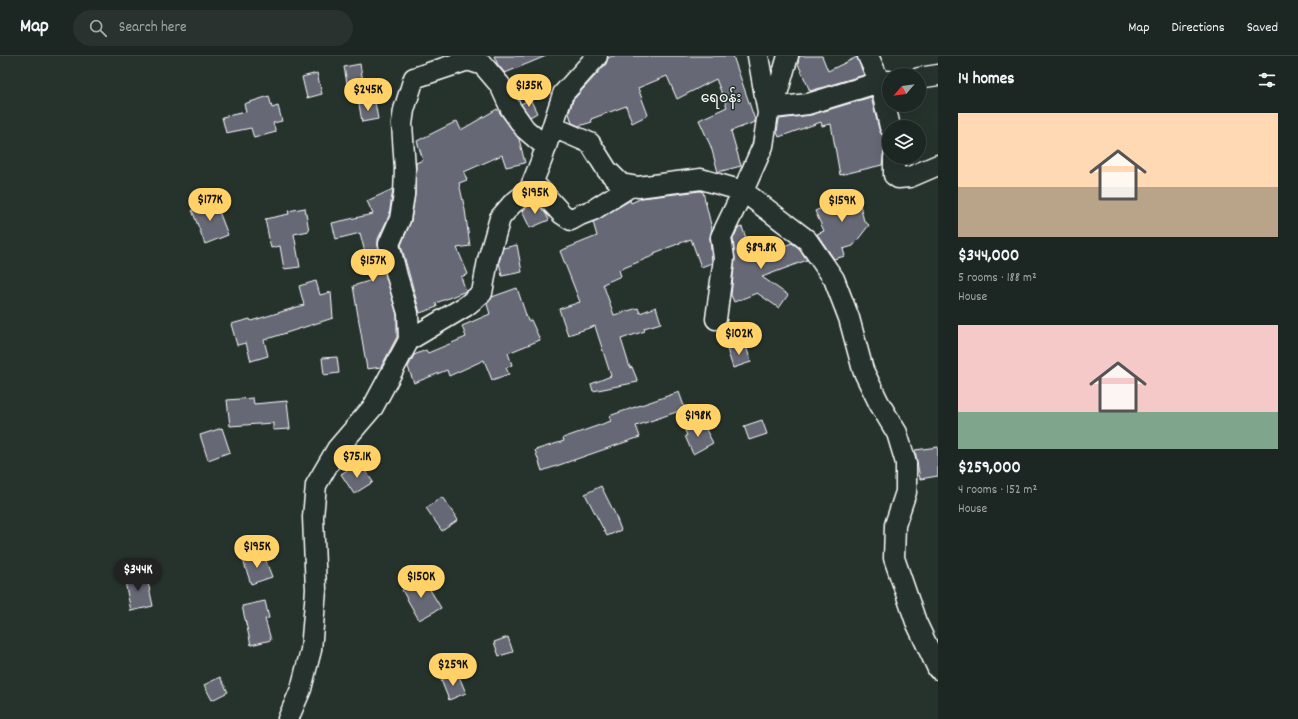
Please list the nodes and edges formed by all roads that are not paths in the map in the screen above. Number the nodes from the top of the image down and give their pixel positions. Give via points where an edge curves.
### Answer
1 (758, 56) edge
2 (788, 56) edge
3 (868, 56) edge
4 (595, 57) edge
5 (938, 76) edge
6 (926, 77) edge
7 (882, 79) edge
8 (882, 83) edge
9 (770, 110) junction
10 (553, 127) junction
11 (546, 147) junction
12 (894, 164) edge
13 (938, 165) edge
14 (533, 182) junction
15 (631, 186) junction
16 (743, 191) junction
17 (716, 319) dead end
18 (409, 340) junction
19 (938, 668) edge
20 (288, 719) edge

1 - 9 street
2 - 9 street
3 - 7 street
4 - 10 street via 563,94
5 - 6 street
8 - 9 street via 808,104
9 - 16 street via 763,146
10 - 11 street
10 - 15 street via 590,143 607,170 621,184
11 - 14 street
11 - 18 street via 525,129 511,109 500,85 483,65 468,60 414,78 402,124 404,195 400,219 389,244 408,313
12 - 13 street via 894,175 898,178 910,177
14 - 15 street via 562,214 571,220 593,210
14 - 18 street via 529,191 512,204 500,218 482,292 466,306
15 - 16 street via 701,179
16 - 17 street via 721,237 724,258
16 - 19 street via 807,240 834,279 849,318 863,370 897,433 906,463 906,492 895,525 894,558 916,622
18 - 20 street via 373,407 337,449 316,485 313,517 316,590 311,650 301,689

